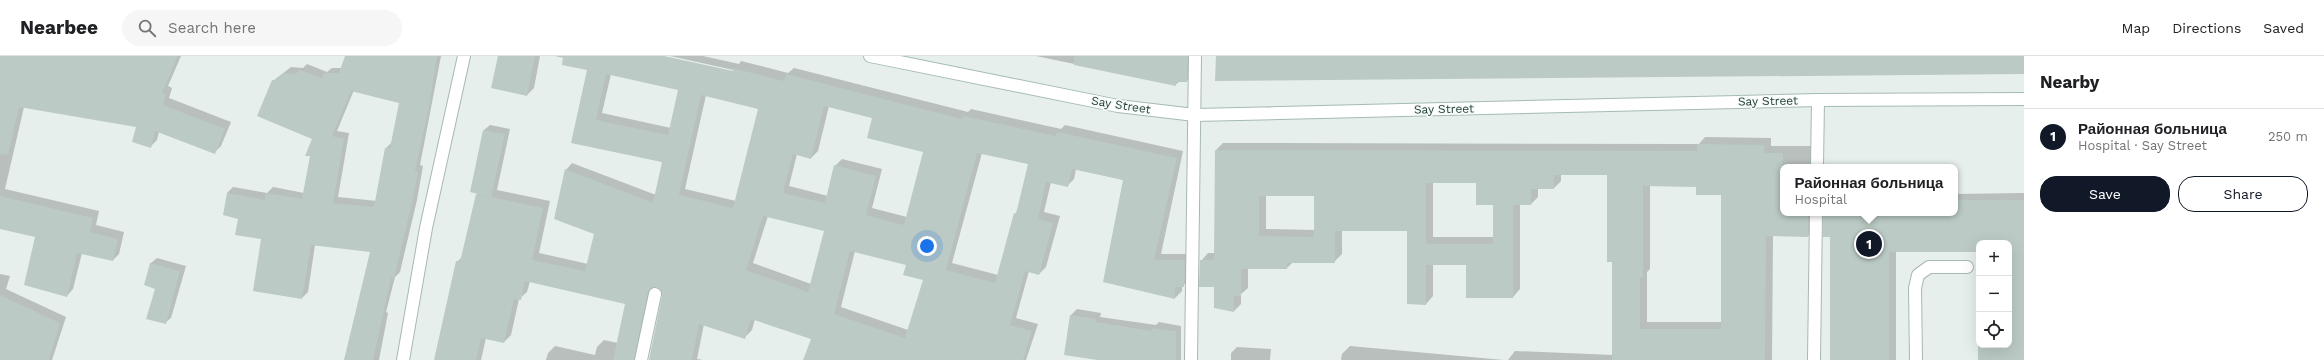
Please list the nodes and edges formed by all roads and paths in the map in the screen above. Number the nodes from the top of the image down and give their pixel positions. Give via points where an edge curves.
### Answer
1 (464, 56) edge
2 (870, 56) edge
3 (1195, 56) edge
4 (2024, 99) edge
5 (1818, 100) junction
6 (1195, 115) junction
7 (1817, 164) edge
8 (1816, 216) edge
9 (1967, 268) dead end
10 (655, 294) dead end
11 (403, 360) edge
12 (641, 360) edge
13 (1191, 360) edge
14 (1814, 360) edge
15 (1916, 360) edge

1 - 11 main road via 426,228
2 - 6 main road, Say Street via 1118,106
3 - 6 main road
4 - 5 main road, Say Street
5 - 6 main road, Say Street
5 - 7 main road
6 - 13 main road
8 - 14 main road
9 - 15 main road via 1929,268 1918,275 1915,288
10 - 12 main road

